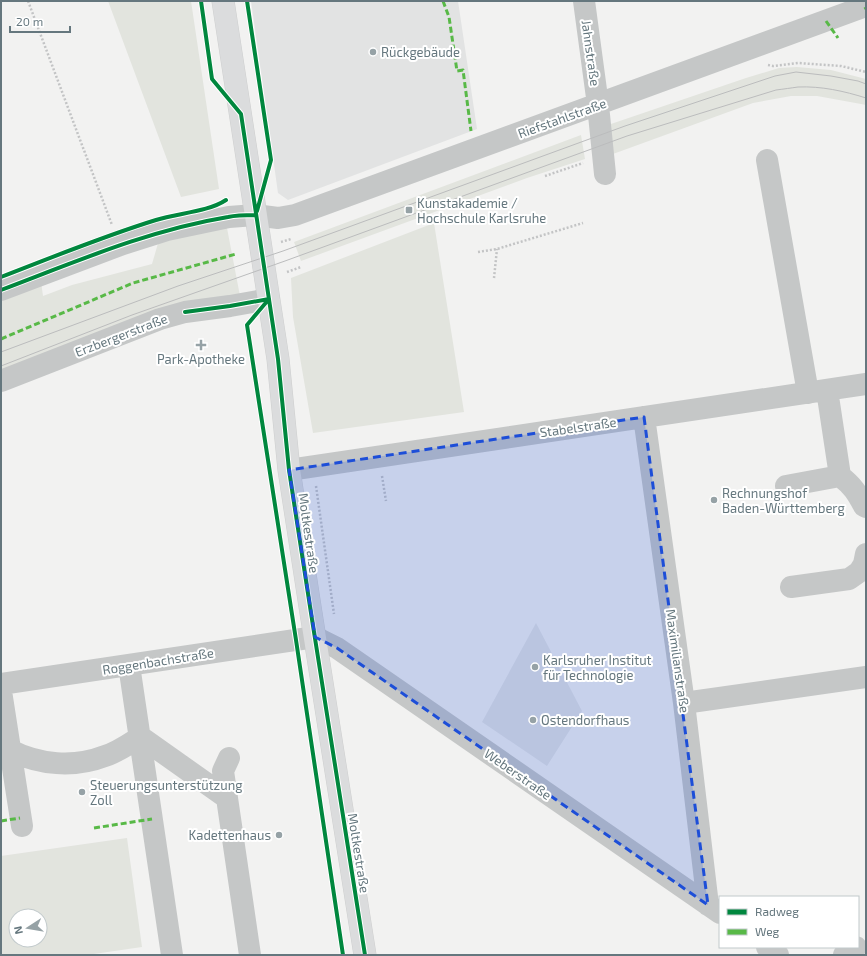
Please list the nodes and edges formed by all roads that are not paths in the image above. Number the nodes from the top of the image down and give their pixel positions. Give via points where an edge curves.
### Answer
1 (223, 1) edge
2 (584, 1) edge
3 (866, 6) edge
4 (598, 105) junction
5 (768, 160) dead end
6 (604, 166) road end
7 (256, 215) junction
8 (1, 290) edge
9 (269, 299) junction
10 (1, 381) edge
11 (866, 384) edge
12 (817, 391) junction
13 (644, 417) junction
14 (289, 470) junction
15 (840, 476) junction
16 (786, 486) dead end
17 (865, 510) edge
18 (866, 554) edge
19 (791, 587) dead end
20 (315, 637) junction
21 (130, 665) junction
22 (866, 677) edge
23 (1, 684) edge
24 (1, 691) edge
25 (684, 703) junction
26 (140, 738) junction
27 (10, 750) junction
28 (229, 758) dead end
29 (7, 774) edge
30 (227, 798) junction
31 (22, 826) dead end
32 (714, 909) edge
33 (768, 948) edge
34 (854, 948) edge
35 (168, 954) edge
36 (250, 955) edge
37 (365, 955) edge
38 (778, 955) edge
39 (844, 955) edge

1 - 7 main road, Moltkestraße
2 - 4 street, Jahnstraße
3 - 4 street, Riefstahlstraße
4 - 6 street, Jahnstraße
4 - 7 street, Riefstahlstraße via 295,215 278,218
5 - 12 street
7 - 8 street via 229,217 160,232
7 - 9 main road, Moltkestraße
9 - 10 street, Erzbergerstraße via 185,312 160,319
9 - 14 main road, Moltkestraße
11 - 12 street, Stabelstraße
12 - 13 street, Stabelstraße
12 - 15 street
13 - 14 street, Stabelstraße
13 - 25 street, Maximilianstraße
14 - 20 main road, Moltkestraße
15 - 16 street
15 - 17 street via 850,483
18 - 19 street via 859,572 849,579
20 - 21 street, Roggenbachstraße
20 - 32 street, Weberstraße via 337,648
20 - 37 main road, Moltkestraße
21 - 23 street, Roggenbachstraße
21 - 26 street
22 - 25 street
24 - 27 street
25 - 32 street, Maximilianstraße
26 - 27 street via 105,756 64,764 29,758
26 - 30 street
26 - 35 street
27 - 29 street
28 - 30 street via 222,772
29 - 31 street
30 - 36 street
33 - 38 street
34 - 39 street

